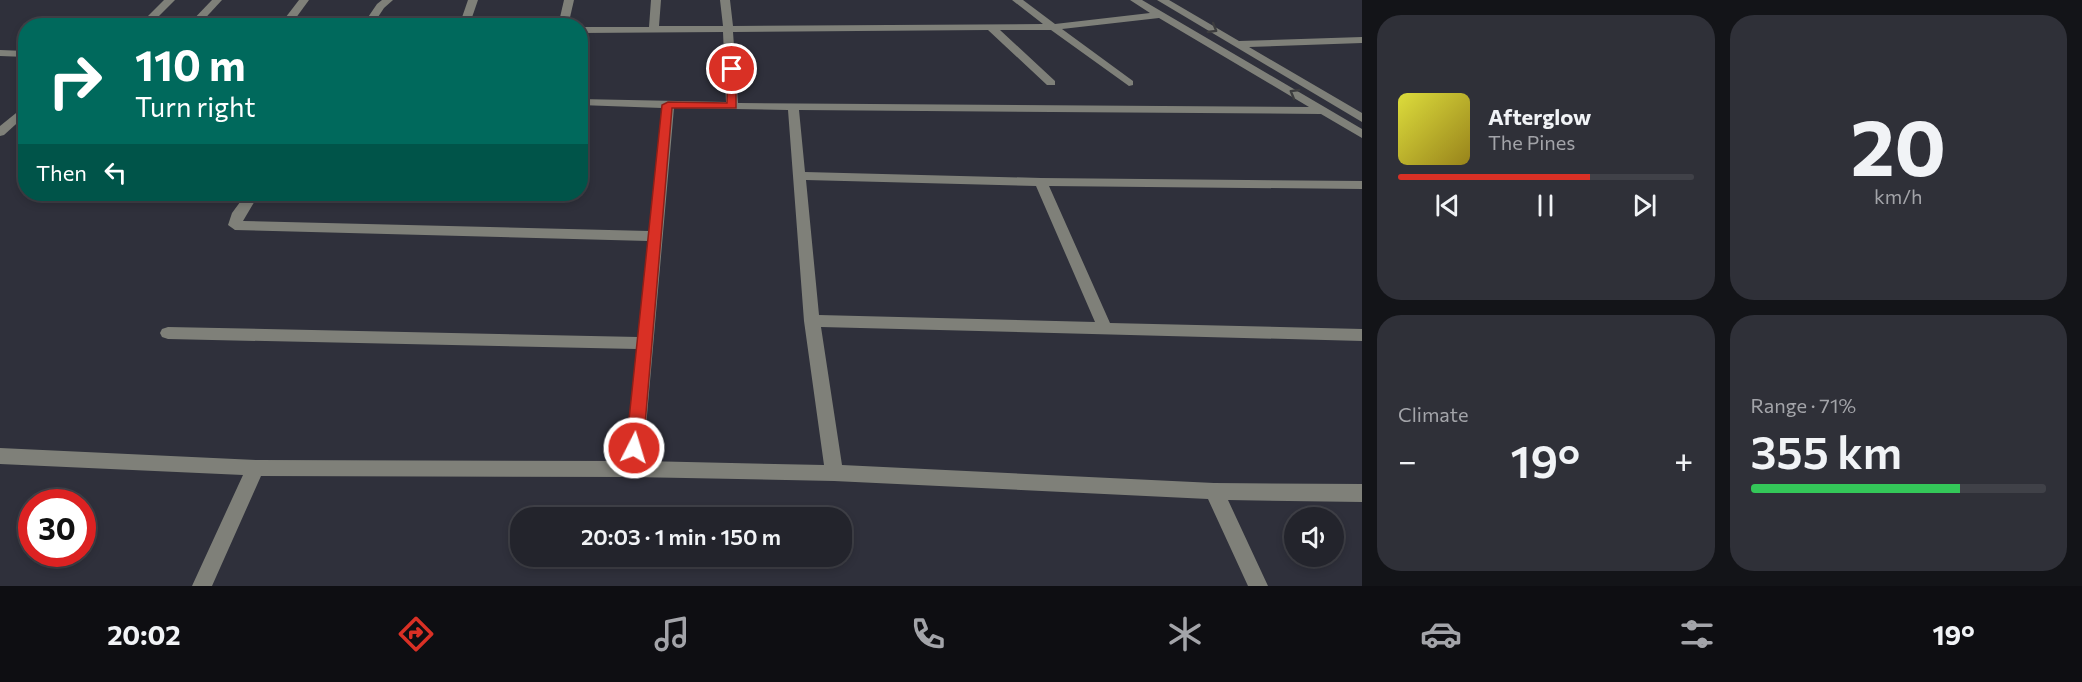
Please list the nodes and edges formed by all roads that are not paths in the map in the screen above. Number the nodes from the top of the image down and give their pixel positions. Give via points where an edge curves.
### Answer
1 (170, 0) edge
2 (217, 0) edge
3 (304, 0) edge
4 (388, 0) edge
5 (473, 0) edge
6 (569, 0) edge
7 (656, 0) edge
8 (725, 0) edge
9 (1017, 0) edge
10 (1135, 0) edge
11 (1162, 0) edge
12 (1160, 15) junction
13 (151, 18) edge
14 (200, 18) edge
15 (290, 18) edge
16 (372, 18) edge
17 (467, 18) edge
18 (565, 18) edge
19 (1052, 27) junction
20 (991, 28) junction
21 (654, 29) junction
22 (729, 29) junction
23 (588, 30) edge
24 (1362, 40) edge
25 (1236, 44) junction
26 (0, 53) edge
27 (18, 54) edge
28 (1051, 83) dead end
29 (1129, 83) dead end
30 (588, 102) edge
31 (668, 105) junction
32 (732, 106) junction
33 (794, 106) junction
34 (1324, 111) junction
35 (18, 115) edge
36 (1362, 118) edge
37 (0, 132) edge
38 (1362, 134) edge
39 (800, 176) junction
40 (1041, 182) junction
41 (1362, 185) edge
42 (248, 201) edge
43 (655, 236) junction
44 (812, 321) junction
45 (1105, 328) junction
46 (168, 333) dead end
47 (1362, 334) edge
48 (643, 343) junction
49 (0, 456) edge
50 (256, 468) junction
51 (633, 469) junction
52 (834, 473) junction
53 (1214, 491) junction
54 (1362, 493) edge
55 (202, 586) edge
56 (1258, 586) edge

1 - 13 street
2 - 14 street
3 - 15 street
4 - 16 street
5 - 17 street
6 - 18 street
7 - 21 street
8 - 22 street
9 - 19 street
10 - 12 street
11 -> 25 street
12 - 19 street
34 -> 12 street
19 - 20 street
19 - 29 street
20 - 22 street
20 - 28 street
21 - 22 street
21 - 23 street
22 - 32 street
24 - 25 street
25 - 36 street
26 - 27 street
30 - 31 street
31 - 32 street
31 - 43 street
32 - 33 street
33 - 34 street
33 - 39 street
34 - 38 street
35 - 37 street
39 - 40 street
39 - 44 street
40 - 41 street
40 - 45 street
42 - 43 street via 235,225
43 - 48 street
44 - 45 street
44 - 52 street
45 - 47 street
46 - 48 street
48 - 51 street
49 - 50 street
50 - 51 street
50 - 55 street
51 - 52 street
52 - 53 street
53 - 54 street
53 - 56 street

